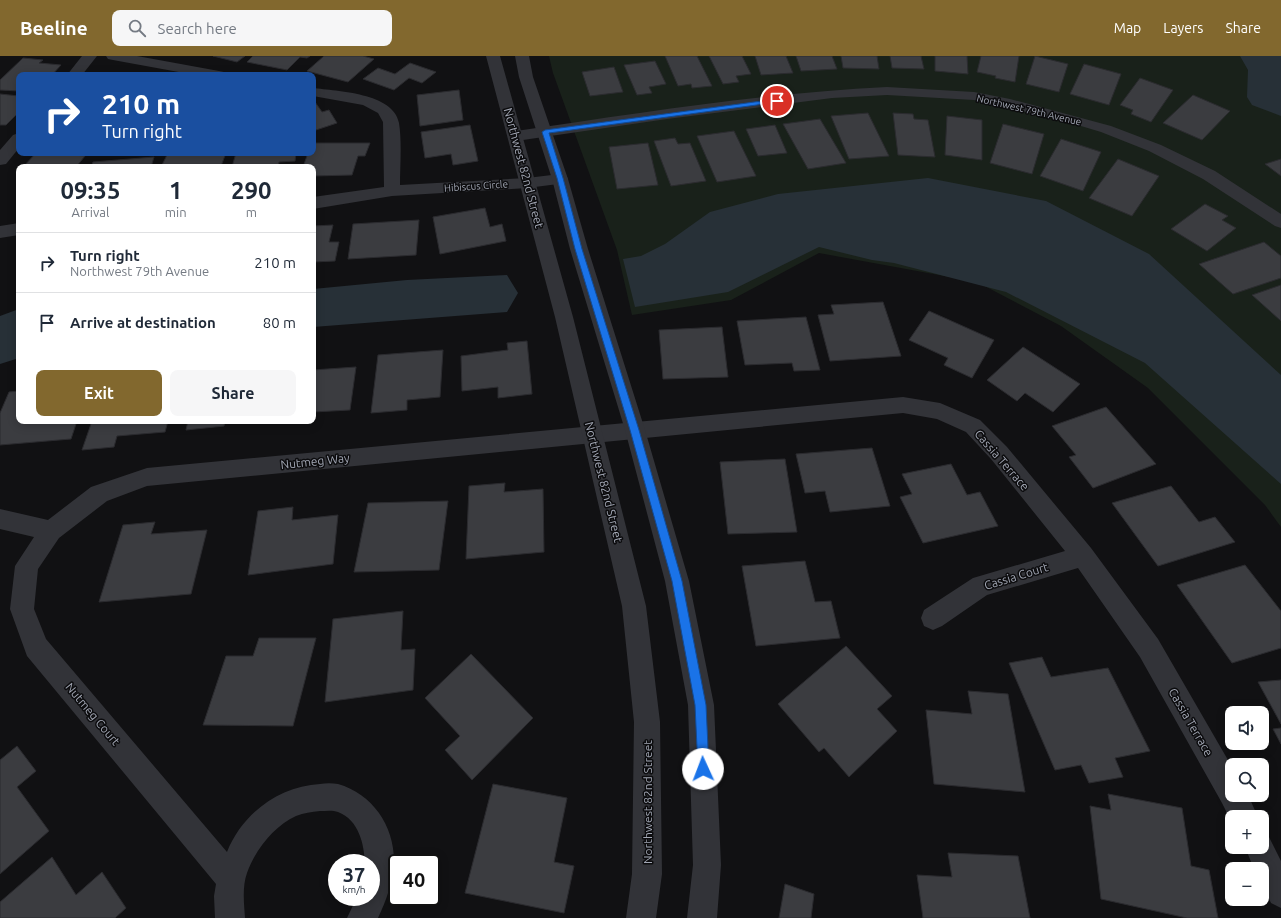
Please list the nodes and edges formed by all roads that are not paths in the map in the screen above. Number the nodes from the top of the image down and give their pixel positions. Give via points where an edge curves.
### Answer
1 (90, 56) edge
2 (113, 56) edge
3 (493, 56) edge
4 (522, 56) edge
5 (77, 72) edge
6 (202, 72) edge
7 (316, 93) edge
8 (545, 132) junction
9 (516, 136) junction
10 (16, 141) edge
11 (0, 160) edge
12 (560, 178) junction
13 (527, 183) junction
14 (392, 191) junction
15 (316, 203) edge
16 (1281, 222) edge
17 (16, 229) edge
18 (0, 232) edge
19 (635, 430) junction
20 (593, 434) junction
21 (0, 519) edge
22 (51, 530) junction
23 (1083, 556) junction
24 (933, 618) dead end
25 (1225, 780) edge
26 (1262, 854) edge
27 (230, 878) junction
28 (1281, 893) edge
29 (230, 918) edge
30 (362, 918) edge
31 (641, 918) edge
32 (702, 918) edge

1 - 5 street
2 - 6 street
3 - 9 street, Northwest 82nd Street
4 - 8 street via 526,77
7 - 14 street via 367,102 384,110 391,122
8 - 9 street, Northwest 79th Avenue
8 - 12 street
8 - 16 street, Northwest 79th Avenue via 832,94 887,91 974,96 1066,117 1155,148 1209,175
9 - 13 street, Northwest 82nd Street
10 - 11 street
12 - 13 street, Hibiscus Circle
12 - 19 street via 579,249
13 - 14 street, Hibiscus Circle
13 - 20 street, Northwest 82nd Street
14 - 15 street, Hibiscus Circle
17 - 18 street
19 - 20 street, Cassia Terrace
19 - 23 street, Cassia Terrace via 903,405 940,411 973,426 999,453
19 - 32 street via 677,581 701,705 707,865
20 - 22 street, Nutmeg Way via 147,477 99,494
20 - 31 street, Northwest 82nd Street via 634,606 647,722 647,874
21 - 22 street
22 - 27 street, Nutmeg Court via 27,566 22,610 36,647
23 - 24 street, Cassia Court via 981,586
23 - 25 street, Cassia Terrace via 1149,648
26 - 28 street
27 - 29 street via 227,904
27 - 30 street via 242,849 260,825 283,807 308,798 331,796 353,805 369,821 378,844 380,872 372,900

